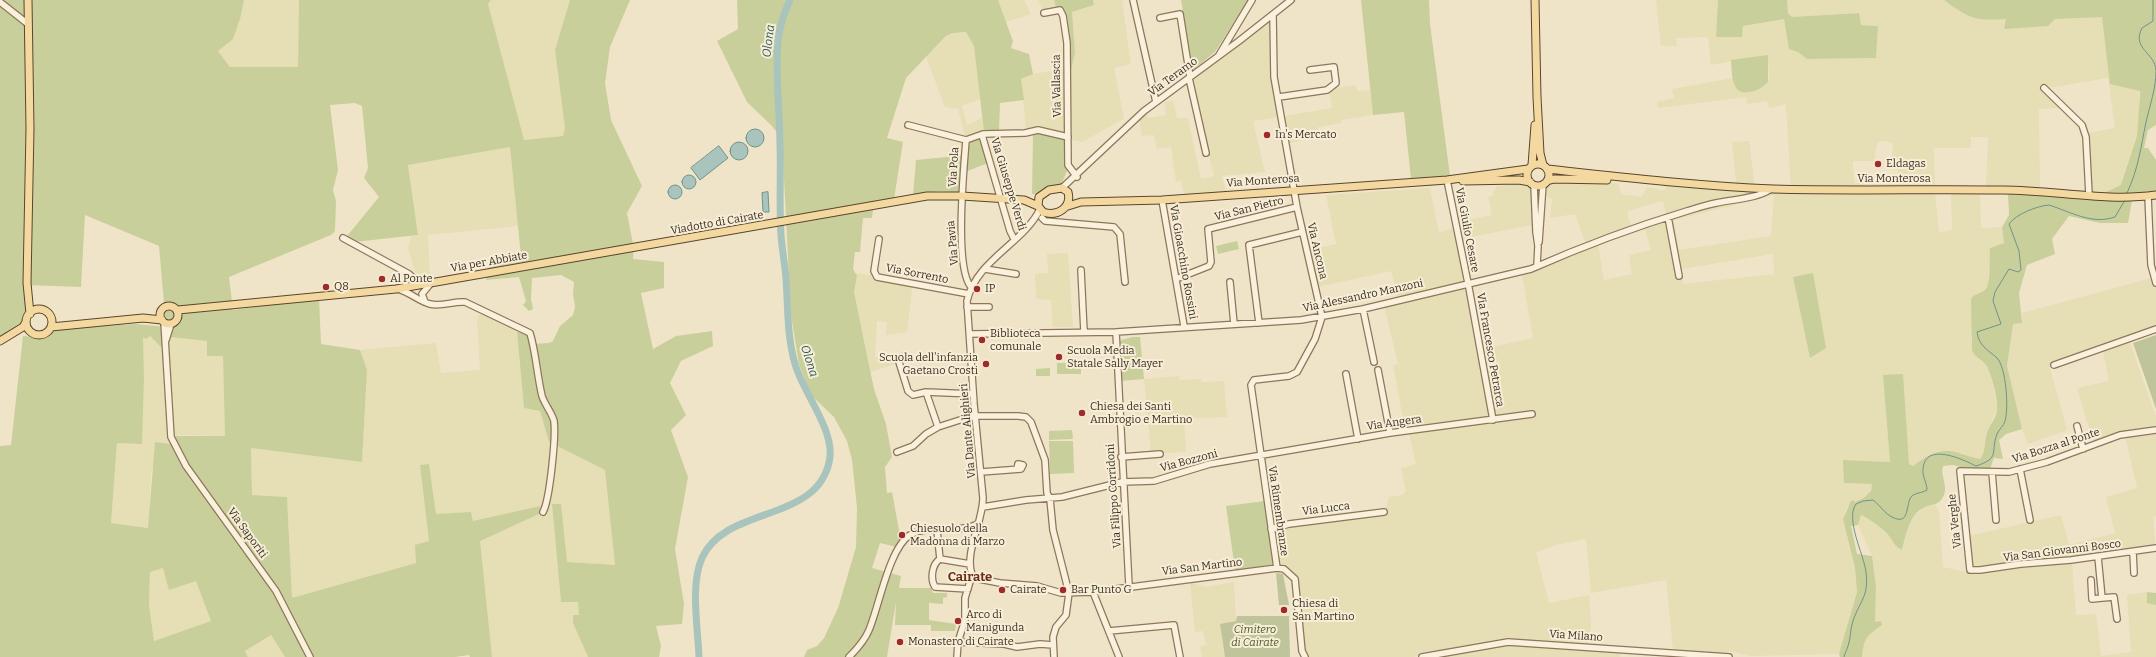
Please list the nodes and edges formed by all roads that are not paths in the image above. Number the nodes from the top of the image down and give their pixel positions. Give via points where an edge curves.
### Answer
1 (28, 0) edge
2 (1133, 0) edge
3 (1252, 0) edge
4 (1291, 0) edge
5 (1535, 0) edge
6 (0, 2) edge
7 (1044, 13) dead end
8 (1273, 15) junction
9 (1160, 18) dead end
10 (28, 24) junction
11 (1218, 58) junction
12 (1310, 70) dead end
13 (1190, 78) junction
14 (2044, 88) dead end
15 (1537, 97) junction
16 (1279, 98) junction
17 (1156, 102) junction
18 (908, 126) dead end
19 (982, 135) junction
20 (1068, 137) junction
21 (966, 140) junction
22 (1206, 153) dead end
23 (1530, 167) junction
24 (1545, 167) junction
25 (1075, 178) junction
26 (1641, 179) junction
27 (1447, 180) junction
28 (1545, 182) junction
29 (1532, 183) junction
30 (1772, 189) junction
31 (1295, 190) junction
32 (2089, 195) junction
33 (2156, 195) edge
34 (962, 196) junction
35 (1067, 196) junction
36 (2148, 196) junction
37 (1039, 197) junction
38 (1002, 198) junction
39 (1162, 200) junction
40 (1297, 207) junction
41 (1042, 212) junction
42 (1668, 217) junction
43 (1026, 228) junction
44 (1302, 232) junction
45 (343, 238) dead end
46 (1014, 239) junction
47 (879, 240) dead end
48 (1538, 246) junction
49 (564, 260) joint
50 (1537, 265) junction
51 (984, 269) junction
52 (1081, 270) dead end
53 (1016, 274) dead end
54 (412, 276) junction
55 (1679, 276) dead end
56 (1176, 279) junction
57 (1125, 282) dead end
58 (1230, 282) dead end
59 (431, 283) junction
60 (2156, 283) edge
61 (1467, 284) junction
62 (416, 285) junction
63 (971, 287) junction
64 (396, 289) junction
65 (29, 293) junction
66 (422, 294) junction
67 (969, 294) junction
68 (417, 297) junction
69 (426, 302) junction
70 (990, 306) dead end
71 (967, 307) junction
72 (1363, 309) junction
73 (40, 310) junction
74 (161, 310) junction
75 (30, 314) junction
76 (178, 314) junction
77 (50, 316) junction
78 (1322, 317) junction
79 (143, 318) junction
80 (26, 322) junction
81 (165, 322) junction
82 (86, 323) junction
83 (1259, 323) junction
84 (1234, 324) junction
85 (1184, 326) junction
86 (51, 327) junction
87 (2156, 329) edge
88 (30, 331) junction
89 (1084, 332) junction
90 (1116, 332) junction
91 (970, 334) junction
92 (0, 341) edge
93 (905, 356) dead end
94 (1374, 362) dead end
95 (2054, 365) dead end
96 (1378, 370) dead end
97 (1346, 374) dead end
98 (926, 392) junction
99 (973, 394) junction
100 (1532, 414) dead end
101 (976, 416) junction
102 (1493, 420) junction
103 (2077, 426) dead end
104 (938, 427) junction
105 (2156, 430) edge
106 (1390, 433) junction
107 (1358, 439) junction
108 (2084, 449) junction
109 (897, 452) dead end
110 (1160, 454) dead end
111 (1260, 456) junction
112 (1121, 457) junction
113 (1017, 469) dead end
114 (2020, 469) junction
115 (1960, 471) joint
116 (981, 472) junction
117 (1992, 472) junction
118 (1122, 482) junction
119 (1050, 499) junction
120 (983, 507) junction
121 (542, 512) dead end
122 (1384, 512) dead end
123 (1996, 520) dead end
124 (2030, 520) dead end
125 (979, 523) junction
126 (968, 527) junction
127 (1271, 529) junction
128 (937, 530) junction
129 (976, 534) junction
130 (2156, 548) edge
131 (2133, 552) junction
132 (2098, 557) junction
133 (940, 559) junction
134 (970, 564) junction
135 (1277, 568) junction
136 (1970, 570) joint
137 (2134, 573) dead end
138 (972, 575) junction
139 (2091, 580) dead end
140 (1129, 586) junction
141 (968, 589) junction
142 (1093, 592) junction
143 (1069, 593) junction
144 (2102, 598) junction
145 (2117, 619) dead end
146 (1109, 631) junction
147 (958, 642) junction
148 (1053, 645) junction
149 (310, 657) edge
150 (849, 657) edge
151 (957, 657) edge
152 (1054, 657) edge
153 (1119, 657) edge
154 (1180, 657) edge
155 (1305, 657) edge
156 (1422, 657) edge
157 (1729, 657) edge

1 - 10 main road
2 - 17 street
3 - 11 street
4 - 8 street, Via Teramo
5 - 15 main road
6 - 10 street
7 - 20 street, Via Vallascia via 1057,9 1064,16 1067,43
8 - 11 street, Via Teramo
8 - 16 street, Via Ancona via 1274,77
9 - 13 street via 1180,14
10 - 65 main road
11 - 13 street, Via Teramo
12 - 16 street via 1334,67 1336,83 1327,90
13 - 17 street, Via Teramo
13 - 22 street
14 - 32 street via 2082,125 2086,136
15 - 23 main road
15 - 24 main road via 1540,153
16 - 31 street, Via Ancona
17 - 25 street, Via Teramo
18 - 21 street
19 - 20 street via 1043,130
19 - 21 street
19 - 38 street, Via Giuseppe Verdi
20 - 25 street, Via Vallascia via 1069,168
21 - 34 street, Via Pola
23 - 24 main road, Via Monterosa
23 - 27 main road, Via Monterosa
23 - 29 main road via 1527,174
24 - 26 main road, Via Monterosa
24 - 28 main road
25 - 35 street, Via Teramo
26 - 28 main road, Via Monterosa via 1554,179
26 - 30 main road, Via Monterosa
27 - 29 main road, Via Monterosa
27 - 31 main road, Via Monterosa
27 - 61 street, Via Giulio Cesare
28 - 29 main road, Via Monterosa
28 - 48 street
29 - 48 street
30 - 32 main road, Via Monterosa via 2005,190
30 - 42 street, Via Alessandro Manzoni via 1762,194 1715,203
31 - 39 main road, Via Monterosa
31 - 40 street, Via Ancona
32 - 36 main road, Via Monterosa
33 - 36 main road, Via Monterosa
34 - 38 main road, Viadotto di Cairate
34 - 49 main road, Viadotto di Cairate via 927,196
34 - 63 street, Via Pavia via 960,215 964,262
35 - 37 main road via 1049,190
35 - 39 main road, Via Monterosa via 1081,202
35 - 41 main road via 1057,213
36 - 60 street via 2151,265
37 - 38 main road
37 - 41 main road
38 - 41 main road via 1031,201
38 - 46 street, Via Giuseppe Verdi
39 - 56 street, Via Gioacchino Rossini
40 - 44 street, Via Ancona
40 - 56 street, Via San Pietro via 1208,229 1211,262 1209,266
41 - 43 street, Via Dante Alighieri
41 - 43 street, Via Dante Alighieri
41 - 57 street via 1045,221 1114,227 1120,234
42 - 50 street, Via Alessandro Manzoni via 1588,244 1560,258
42 - 55 street
43 - 46 street, Via Dante Alighieri
44 - 78 street, Via Ancona
44 - 83 street via 1250,244
45 - 54 street
46 - 51 street, Via Dante Alighieri
47 - 67 street, Via Sorrento via 874,271 877,276
48 - 50 street
49 - 59 main road, Via per Abbiate
50 - 61 street, Via Alessandro Manzoni via 1531,269
51 - 53 street
51 - 63 street, Via Dante Alighieri
52 - 89 street
54 - 62 street
54 - 62 street
56 - 85 street, Via Gioacchino Rossini
58 - 84 street
59 - 62 main road, Via per Abbiate
59 - 66 street
61 - 72 street, Via Alessandro Manzoni
61 - 102 street, Via Francesco Petrarca
62 - 64 main road, Via per Abbiate
62 - 66 street
62 - 68 street via 414,290
63 - 67 street, Via Dante Alighieri
64 - 68 street
64 - 76 main road, Via per Abbiate via 202,308
65 - 73 main road
65 - 75 main road
66 - 69 street
67 - 71 street, Via Dante Alighieri
68 - 69 street
69 - 121 street via 465,302 530,333 543,397 547,409 554,418 555,429 548,490
70 - 71 street
71 - 91 street, Via Dante Alighieri
72 - 78 street, Via Alessandro Manzoni
72 - 94 street
73 - 75 main road
73 - 77 main road
74 - 76 main road, Via per Abbiate via 169,305
74 - 79 main road
74 - 81 main road
75 - 80 main road
76 - 81 main road
77 - 82 main road via 67,322
77 - 86 main road
78 - 83 street, Via Alessandro Manzoni
78 - 111 street, Via Rimembranze via 1315,339 1297,372 1289,376 1252,382
79 - 81 main road
79 - 82 main road
80 - 88 main road
80 - 92 main road via 20,329
81 - 149 street, Via Saporiti via 168,422 176,450 276,591
82 - 86 main road
83 - 84 street, Via Alessandro Manzoni
84 - 85 street, Via Alessandro Manzoni
85 - 90 street, Via Alessandro Manzoni
86 - 88 main road via 41,335
87 - 95 street
88 - 92 main road
89 - 90 street, Via Alessandro Manzoni
89 - 91 street, Via Alessandro Manzoni
90 - 112 street, Via Filippo Corridoni
91 - 99 street, Via Dante Alighieri
93 - 98 street via 899,358 899,362 908,391 912,395
96 - 106 street
97 - 107 street
98 - 99 street
98 - 104 street
99 - 101 street, Via Dante Alighieri
100 - 102 street, Via Angera
101 - 104 street
101 - 116 street, Via Dante Alighieri
101 - 119 street via 1026,417 1031,422 1045,460 1046,486
102 - 106 street, Via Angera
103 - 108 street
104 - 109 street via 913,446
105 - 108 street, Via Bozza al Ponte via 2120,435
106 - 107 street, Via Angera
107 - 111 street, Via Angera
108 - 114 street, Via Bozza al Ponte
110 - 112 street
111 - 118 street, Via Bozzoni via 1210,464 1154,481
111 - 127 street, Via Rimembranze
112 - 118 street, Via Filippo Corridoni
113 - 116 street
114 - 117 street, Via Bozza al Ponte
114 - 124 street
115 - 117 street, Via Bozza al Ponte
115 - 136 street, Via Verghe
116 - 120 street, Via Dante Alighieri
117 - 123 street
118 - 119 street, Via Bozzoni
118 - 140 street, Via Filippo Corridoni
119 - 120 street, Via Bozzoni
119 - 143 street via 1053,530
120 - 125 street, Via Dante Alighieri
122 - 127 street, Via Lucca via 1289,524
125 - 126 street
125 - 129 street, Via Dante Alighieri
126 - 128 street
126 - 129 street
127 - 135 street, Via Rimembranze
128 - 133 street
128 - 150 street via 913,533 904,540 889,569 869,631
129 - 134 street, Via Dante Alighieri
130 - 131 street, Via San Giovanni Bosco
131 - 132 street, Via San Giovanni Bosco
131 - 137 street
132 - 136 street, Via San Giovanni Bosco
132 - 144 street
133 - 134 street
133 - 141 street via 933,567 934,587
134 - 138 street
135 - 140 street, Via San Martino
135 - 155 street via 1284,569 1295,579 1302,651
138 - 141 street
138 - 143 street, Via San Martino via 1000,584 1037,586
139 - 144 street via 2092,599
140 - 142 street, Via San Martino
141 - 147 street via 964,604 965,620
142 - 143 street, Via San Martino
142 - 146 street
143 - 148 street via 1066,614 1056,627
144 - 145 street via 2114,597
146 - 153 street
146 - 154 street via 1174,625
147 - 148 street via 1017,647
147 - 151 street
148 - 152 street
156 - 157 street, Via Milano via 1508,642

